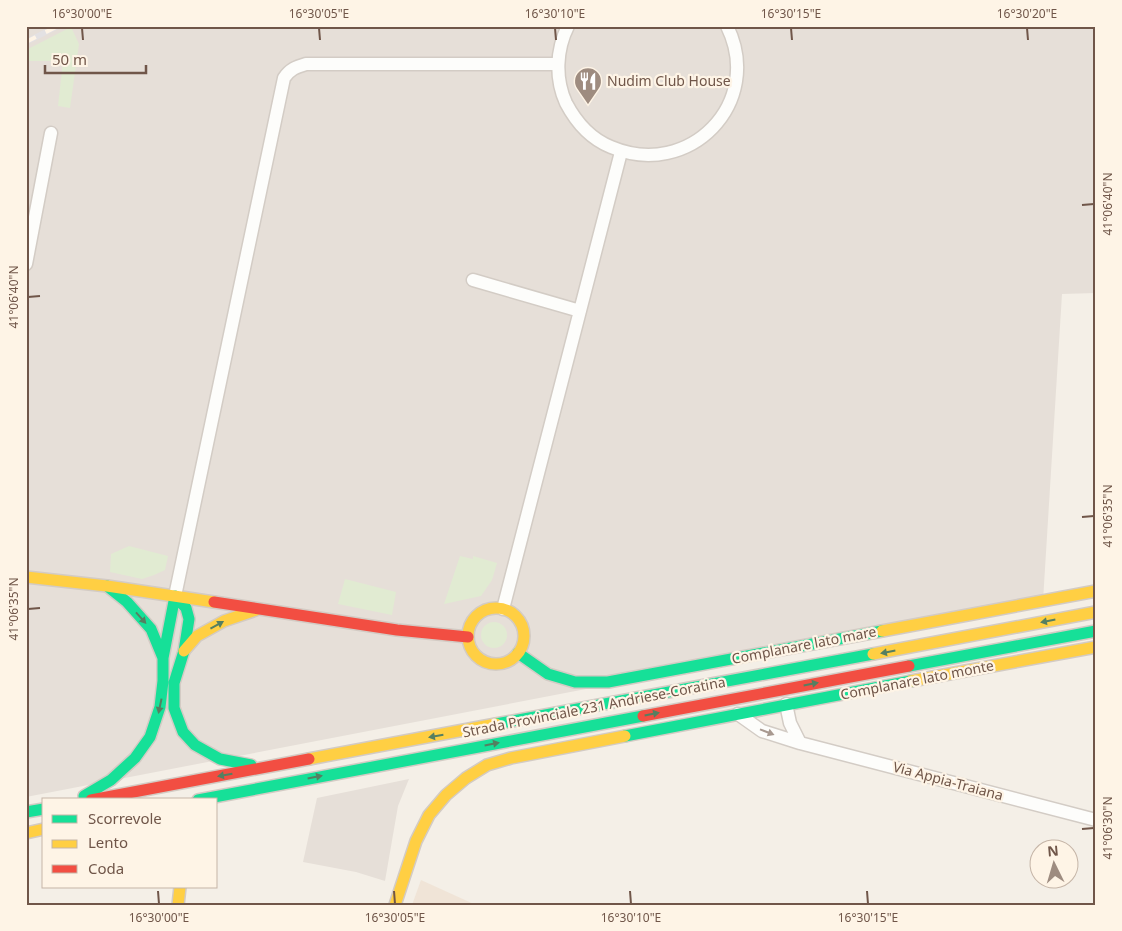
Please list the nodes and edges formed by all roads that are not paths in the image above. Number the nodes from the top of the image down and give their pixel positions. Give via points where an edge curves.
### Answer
1 (568, 26) edge
2 (727, 26) edge
3 (558, 64) junction
4 (51, 133) dead end
5 (621, 152) junction
6 (26, 264) edge
7 (473, 280) dead end
8 (580, 311) junction
9 (26, 577) edge
10 (107, 586) junction
11 (1096, 591) edge
12 (175, 596) junction
13 (503, 609) junction
14 (256, 610) junction
15 (1096, 612) edge
16 (1096, 631) edge
17 (468, 637) junction
18 (1096, 647) edge
19 (184, 651) junction
20 (518, 653) junction
21 (163, 658) junction
22 (786, 704) junction
23 (738, 714) junction
24 (800, 743) junction
25 (264, 768) junction
26 (294, 781) junction
27 (81, 798) edge
28 (102, 798) edge
29 (208, 798) edge
30 (218, 807) edge
31 (42, 809) edge
32 (26, 812) edge
33 (1096, 820) edge
34 (42, 829) edge
35 (26, 833) edge
36 (180, 888) edge
37 (178, 905) edge
38 (395, 905) edge

1 - 3 street
2 - 5 street via 735,49 736,79 726,108 708,133 667,154 651,156
3 - 5 street via 563,96 580,125 592,136
3 - 12 street via 306,64 296,67 284,78
4 - 6 street
5 - 8 street
7 - 8 street
8 - 13 street
9 - 10 main road
10 - 12 main road
10 -> 21 main road via 127,602 151,629
11 - 20 main road, Complanare lato mare via 608,682 575,682 548,674
12 - 14 main road
12 - 19 main road via 186,608 189,619
12 - 21 main road
13 - 17 main road via 494,608 478,614 472,621
13 - 20 main road via 511,612 522,627 523,645
14 - 17 main road
19 -> 14 main road via 197,636 224,621
15 -> 25 main road, Strada Provinciale 231 Andriese-Coratina
26 -> 16 main road, Strada Provinciale 231 Andriese-Coratina
17 - 20 main road via 475,655 492,664 502,664
18 - 22 main road, Complanare lato monte
19 - 25 main road via 174,683 174,708 183,732 195,746 220,759
21 -> 27 main road via 160,707 150,737 135,758 111,780
22 - 23 main road, Complanare lato monte
22 - 24 street via 790,723
23 -> 24 street, Via Appia-Traiana via 762,731
23 - 38 main road, Complanare lato monte via 487,765 446,795 429,815 416,842
24 - 33 street, Via Appia-Traiana
25 -> 28 main road, Strada Provinciale 231 Andriese-Coratina
26 - 29 main road, Strada Provinciale 231 Andriese-Coratina
26 - 30 main road
31 - 32 main road
34 - 35 main road
36 - 37 main road

